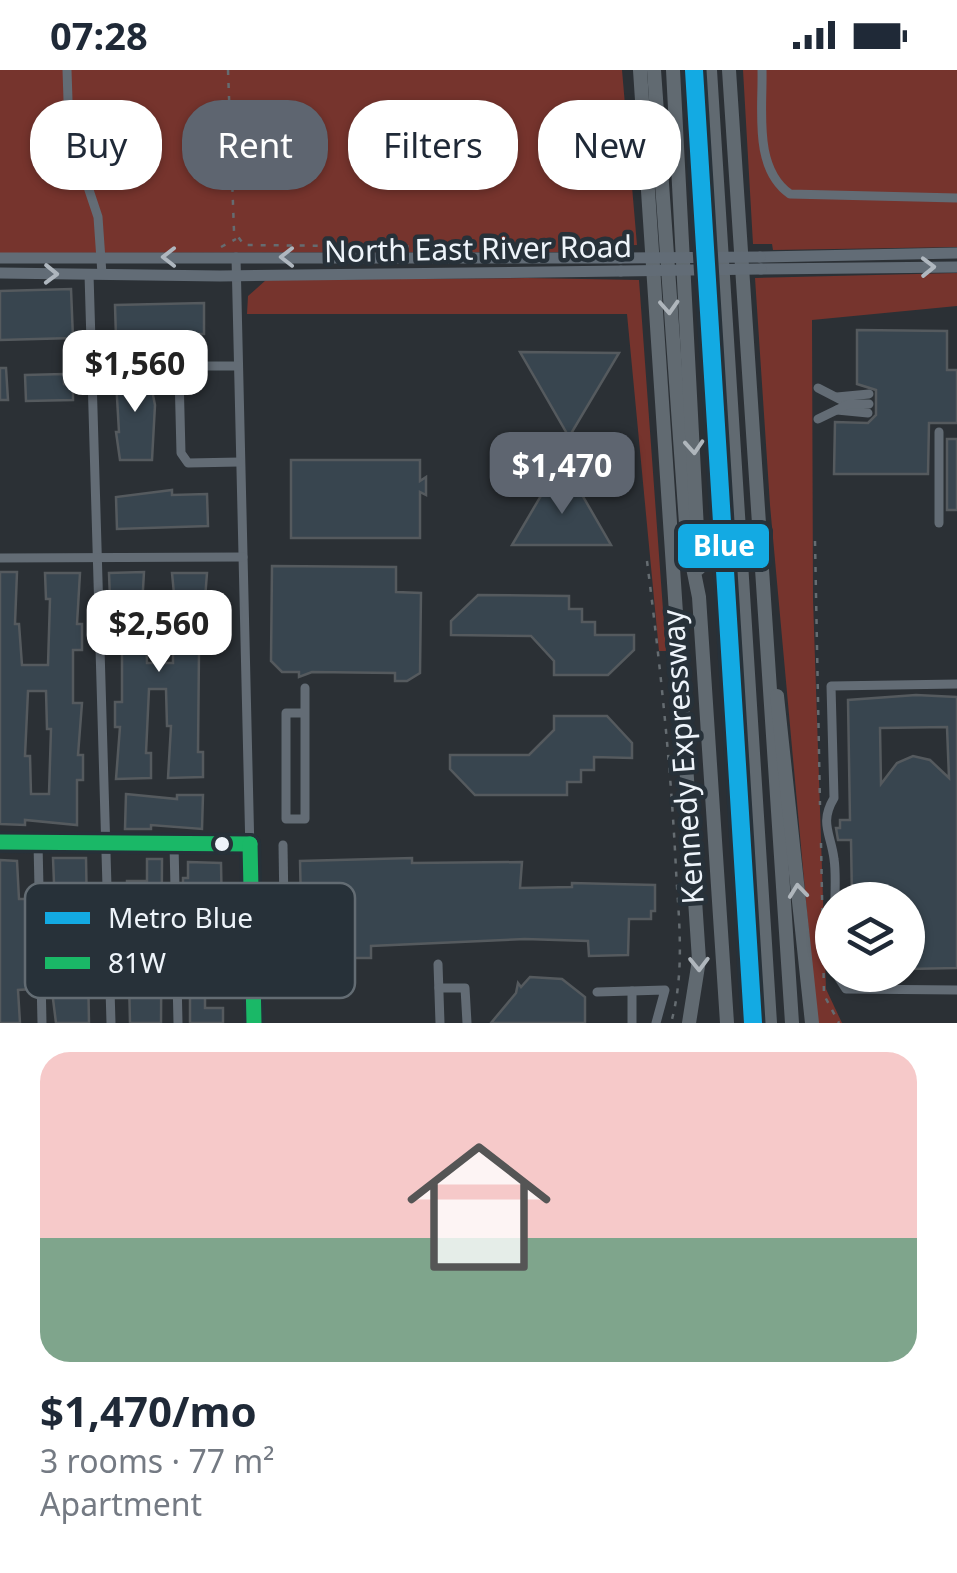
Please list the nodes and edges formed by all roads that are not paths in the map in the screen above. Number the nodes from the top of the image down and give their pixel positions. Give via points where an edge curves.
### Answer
1 (67, 70) edge
2 (632, 70) edge
3 (640, 70) edge
4 (654, 70) edge
5 (673, 70) edge
6 (710, 70) edge
7 (730, 70) edge
8 (762, 70) edge
9 (636, 100) edge
10 (641, 100) edge
11 (645, 190) edge
12 (957, 198) edge
13 (957, 253) edge
14 (236, 257) junction
15 (0, 258) edge
16 (102, 258) junction
17 (760, 263) junction
18 (621, 265) junction
19 (957, 266) edge
20 (0, 273) edge
21 (96, 274) junction
22 (236, 276) junction
23 (238, 366) junction
24 (818, 388) dead end
25 (836, 398) junction
26 (849, 404) junction
27 (869, 404) junction
28 (835, 409) junction
29 (818, 419) dead end
30 (939, 432) dead end
31 (240, 462) junction
32 (939, 523) dead end
33 (96, 557) junction
34 (242, 557) junction
35 (0, 558) edge
36 (699, 597) junction
37 (763, 602) junction
38 (957, 684) edge
39 (305, 688) dead end
40 (305, 713) junction
41 (0, 842) edge
42 (38, 843) junction
43 (104, 843) junction
44 (174, 844) junction
45 (250, 844) junction
46 (283, 844) dead end
47 (835, 882) edge
48 (39, 883) edge
49 (106, 883) edge
50 (175, 883) edge
51 (251, 883) edge
52 (284, 883) edge
53 (438, 964) dead end
54 (439, 988) junction
55 (925, 990) edge
56 (957, 990) edge
57 (632, 991) junction
58 (597, 992) dead end
59 (41, 998) edge
60 (110, 998) edge
61 (177, 998) edge
62 (253, 998) edge
63 (42, 1023) edge
64 (111, 1023) edge
65 (178, 1023) edge
66 (254, 1023) edge
67 (440, 1023) edge
68 (466, 1023) edge
69 (632, 1023) edge
70 (656, 1023) edge
71 (689, 1023) edge
72 (727, 1023) edge
73 (770, 1023) edge
74 (792, 1023) edge
75 (812, 1023) edge

1 - 16 street via 69,130 98,217
2 - 9 highway
3 - 10 highway
4 -> 36 highway, Kennedy Expressway via 687,538
5 -> 36 highway
6 - 73 highway
7 - 37 highway
8 - 12 street via 766,159 775,181 790,194
11 -> 71 highway via 699,960
13 - 17 main road, North East River Road
14 -> 16 main road, North East River Road
18 -> 14 main road, North East River Road
14 - 22 street
15 - 16 main road, North East River Road
16 - 21 street
17 - 18 main road, North East River Road, bridge
17 -> 19 main road, North East River Road
18 - 22 main road, North East River Road
20 -> 21 main road, North East River Road
21 - 22 main road, North East River Road
21 - 33 street
22 - 23 street
23 - 31 street
23 - 31 street via 186,366 179,374 181,453 188,463
24 - 25 street
25 - 26 street
25 - 27 street
26 - 27 street
26 - 28 street
27 - 28 street
28 - 29 street
30 - 32 street
31 - 34 street
33 - 34 street
33 - 35 street
33 - 43 street
34 - 45 street
36 - 72 highway, Kennedy Expressway
37 - 74 highway
75 -> 37 highway
38 - 47 street via 830,686 834,798 825,812
39 - 40 street
40 - 40 street via 306,818 286,819 286,714
41 - 42 street
42 - 43 street
42 - 48 street
43 - 44 street
43 - 49 street
44 - 45 street
44 - 50 street
45 - 51 street
46 - 52 street
53 - 54 street
54 - 67 street
54 - 68 street via 465,988
55 - 56 street
57 - 58 street
57 - 69 street
57 - 70 street via 666,990
59 - 63 street
60 - 64 street
61 - 65 street
62 - 66 street

